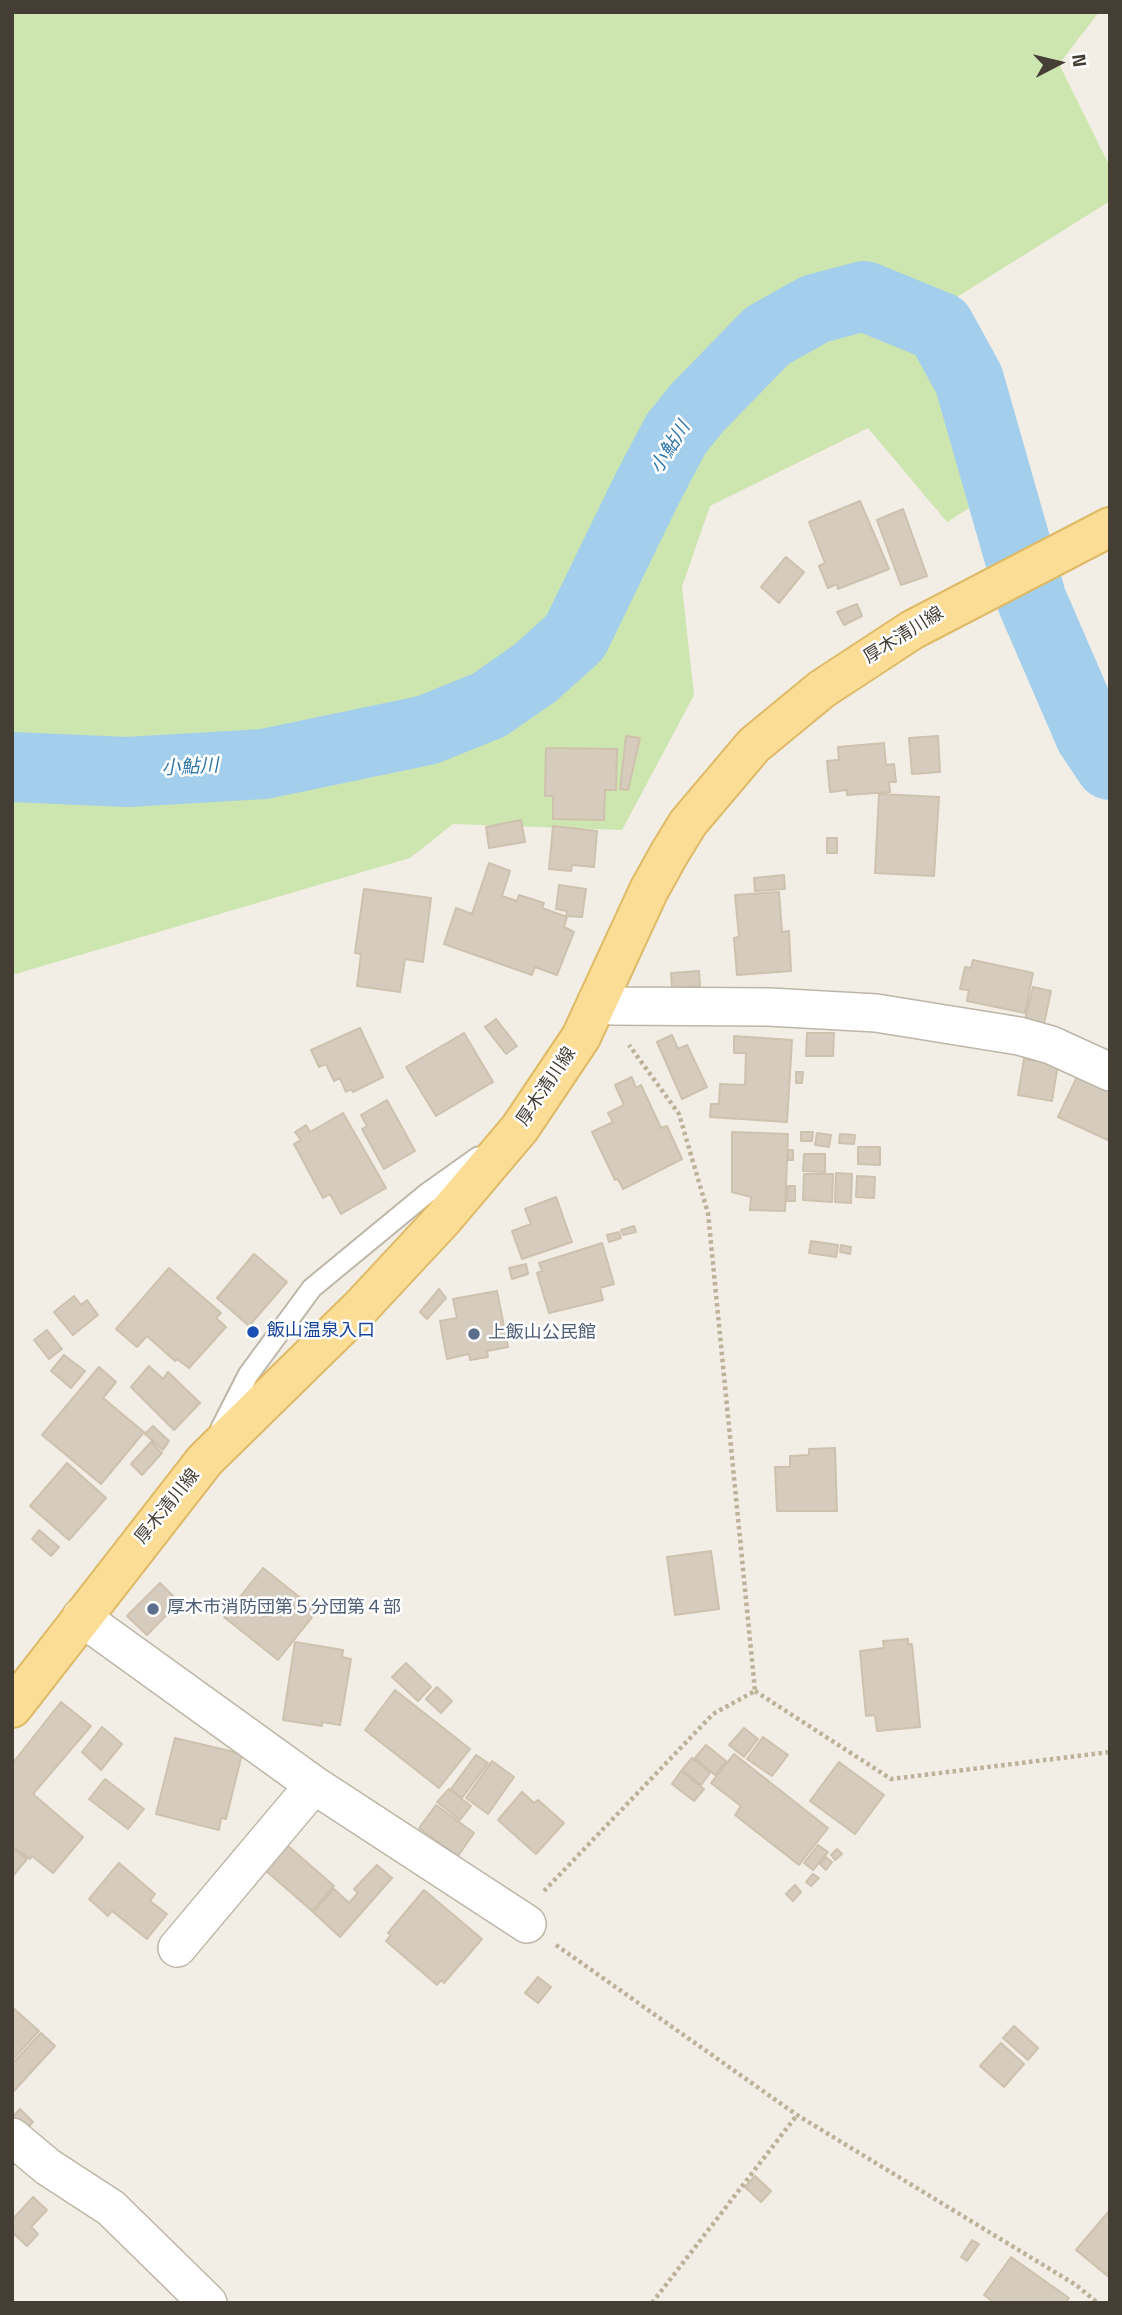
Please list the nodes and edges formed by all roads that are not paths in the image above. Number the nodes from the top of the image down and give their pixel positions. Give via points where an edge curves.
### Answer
1 (1098, 534) edge
2 (604, 1004) junction
3 (1110, 1072) edge
4 (81, 1617) junction
5 (12, 1708) edge
6 (314, 1785) junction
7 (523, 1921) road end
8 (177, 1948) dead end
9 (12, 2137) edge
10 (208, 2303) edge

1 - 2 main road, 厚木清川線 via 952,607 822,689 754,745 688,823 669,853
2 - 3 street via 876,1013 1020,1036
2 - 4 main road, 厚木清川線 via 520,1128 361,1307 205,1461
4 - 5 main road, 厚木清川線
4 - 6 street
6 - 7 street
6 - 8 street
9 - 10 street via 111,2208

